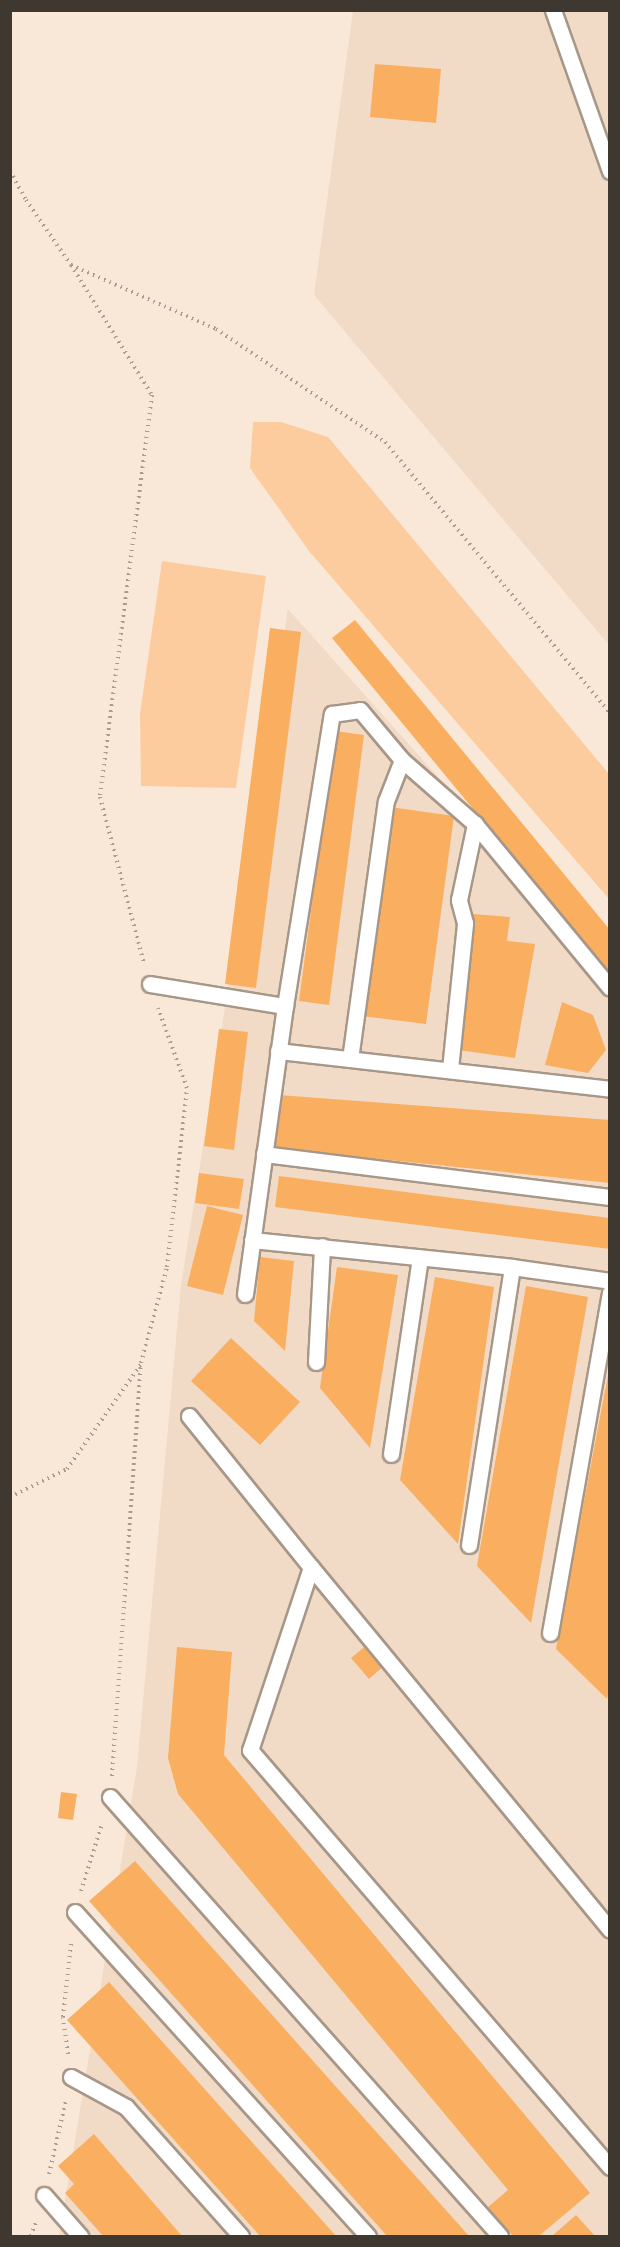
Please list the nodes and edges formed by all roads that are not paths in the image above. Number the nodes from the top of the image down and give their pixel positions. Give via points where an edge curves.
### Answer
1 (553, 10) edge
2 (609, 171) edge
3 (402, 760) junction
4 (475, 824) junction
5 (150, 984) road end
6 (609, 988) edge
7 (285, 1005) junction
8 (278, 1051) junction
9 (350, 1059) junction
10 (450, 1069) junction
11 (609, 1089) edge
12 (264, 1154) junction
13 (609, 1197) edge
14 (252, 1240) junction
15 (322, 1246) junction
16 (420, 1258) junction
17 (512, 1266) junction
18 (609, 1281) edge
19 (609, 1292) edge
20 (244, 1294) dead end
21 (316, 1362) dead end
22 (189, 1416) dead end
23 (391, 1454) dead end
24 (469, 1545) dead end
25 (310, 1567) junction
26 (550, 1633) dead end
27 (110, 1797) road end
28 (75, 1912) road end
29 (609, 1930) edge
30 (72, 2077) road end
31 (609, 2167) edge
32 (44, 2195) road end
33 (80, 2236) edge
34 (241, 2236) edge
35 (368, 2236) edge
36 (500, 2236) edge

1 - 2 lane
3 - 4 lane
3 - 7 lane via 360,710 332,714
3 - 9 lane via 386,801
4 - 6 lane
4 - 10 lane via 459,900 465,923
5 - 7 lane
7 - 8 lane
8 - 9 lane
8 - 12 lane
9 - 10 lane
10 - 11 lane
12 - 13 lane
12 - 14 lane
14 - 15 lane
14 - 20 lane
15 - 16 lane
15 - 21 lane
16 - 17 lane
16 - 23 lane
17 - 18 lane
17 - 24 lane
19 - 26 lane
22 - 25 lane
25 - 29 lane
25 - 31 lane via 250,1750
27 - 36 lane
28 - 35 lane
30 - 34 lane via 126,2107
32 - 33 lane

